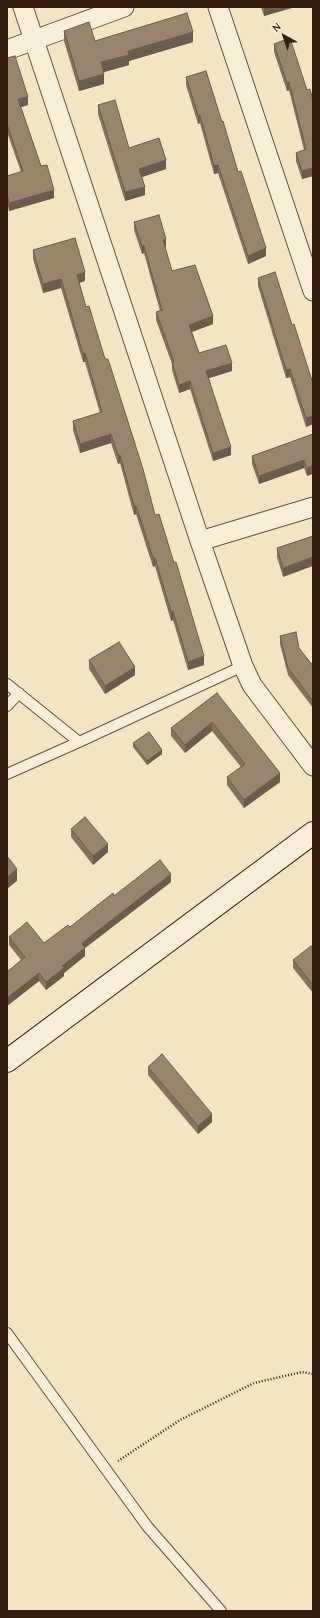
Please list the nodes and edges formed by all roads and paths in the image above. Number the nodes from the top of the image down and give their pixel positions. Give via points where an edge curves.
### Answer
1 (23, 7) edge
2 (124, 7) edge
3 (218, 7) edge
4 (35, 41) junction
5 (7, 50) edge
6 (313, 291) edge
7 (313, 507) edge
8 (200, 541) junction
9 (243, 666) junction
10 (7, 684) edge
11 (19, 693) junction
12 (7, 706) edge
13 (79, 742) junction
14 (313, 766) edge
15 (7, 774) edge
16 (313, 833) edge
17 (7, 1061) edge
18 (7, 1333) edge
19 (313, 1374) edge
20 (105, 1469) junction
21 (221, 1611) edge

1 - 4 street
2 - 4 street
3 - 6 street
4 - 5 street
4 - 8 street
7 - 8 street
8 - 9 street
9 - 13 lane
9 - 14 street via 257,691
10 - 11 lane
11 - 12 lane
11 - 13 lane
13 - 15 lane
16 - 17 street
18 - 20 lane
19 - 20 path via 302,1372 254,1383 180,1420
20 - 21 lane via 148,1526

